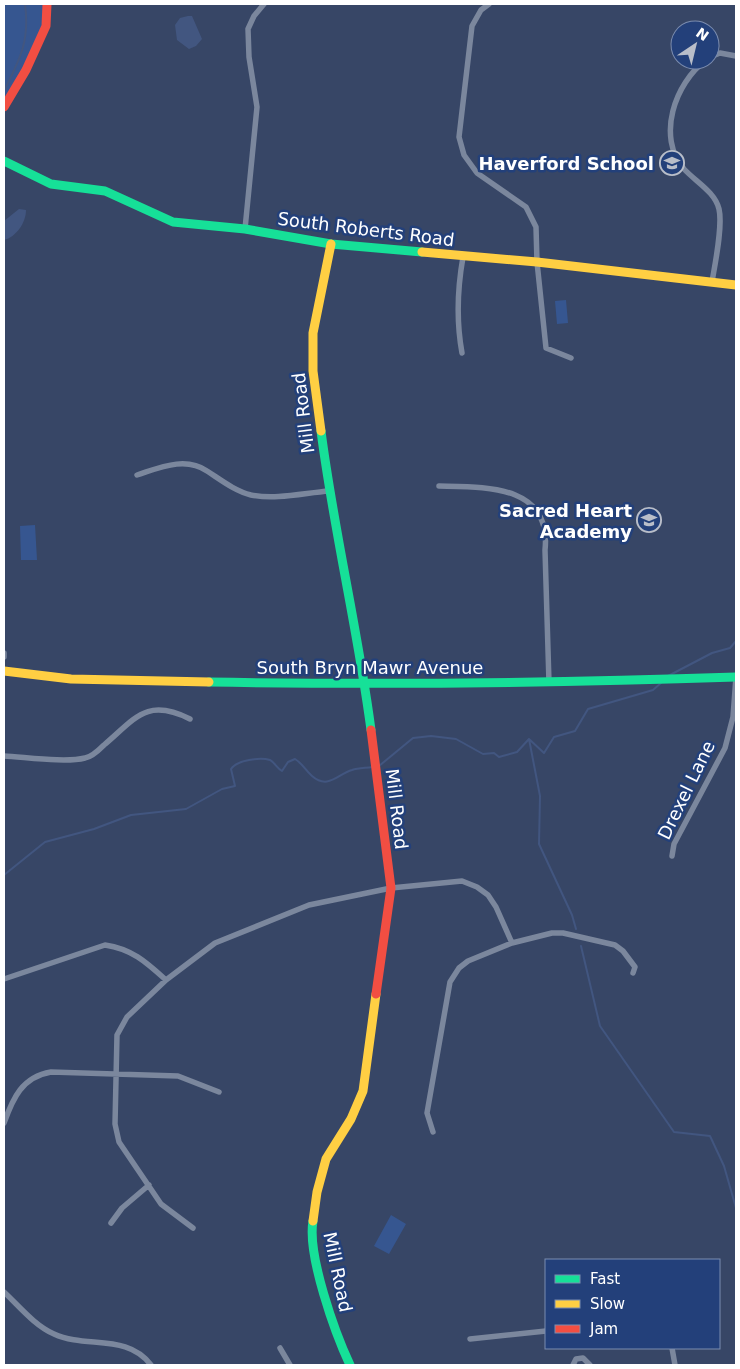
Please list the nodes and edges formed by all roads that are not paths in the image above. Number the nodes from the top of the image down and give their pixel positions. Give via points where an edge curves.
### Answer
1 (47, 4) edge
2 (264, 4) edge
3 (489, 4) edge
4 (720, 53) edge
5 (736, 56) edge
6 (694, 70) edge
7 (4, 107) edge
8 (4, 161) edge
9 (245, 229) junction
10 (331, 244) junction
11 (463, 257) junction
12 (537, 262) junction
13 (712, 282) junction
14 (736, 284) edge
15 (462, 353) dead end
16 (571, 358) dead end
17 (136, 475) dead end
18 (439, 486) dead end
19 (329, 491) junction
20 (4, 653) edge
21 (4, 657) edge
22 (4, 671) edge
23 (736, 677) edge
24 (549, 683) junction
25 (365, 685) junction
26 (190, 718) dead end
27 (4, 756) edge
28 (672, 856) dead end
29 (391, 888) junction
30 (512, 943) junction
31 (633, 973) dead end
32 (4, 979) edge
33 (166, 980) junction
34 (116, 1073) junction
35 (219, 1092) dead end
36 (4, 1123) edge
37 (433, 1132) dead end
38 (149, 1185) junction
39 (111, 1223) dead end
40 (194, 1228) dead end
41 (4, 1292) edge
42 (545, 1331) edge
43 (470, 1339) dead end
44 (280, 1348) dead end
45 (672, 1349) edge
46 (151, 1365) edge
47 (290, 1365) edge
48 (350, 1365) edge
49 (573, 1365) edge
50 (590, 1365) edge
51 (675, 1365) edge

1 - 7 street via 46,26
2 - 9 street via 248,29 257,107
3 - 12 street via 481,10 472,26 459,137 464,155 477,173 526,207 536,227
4 - 5 street
6 - 13 street via 675,100 671,132 682,168 715,197 719,209
8 - 9 street, South Roberts Road via 51,184 106,191 173,222
9 - 10 street, South Roberts Road
10 - 11 street, South Roberts Road
10 - 19 street, Mill Road via 313,333 313,371
11 - 12 street, South Roberts Road
11 - 15 street via 457,292 457,328
12 - 13 street, South Roberts Road
12 - 16 street via 546,348
13 - 14 street, South Roberts Road
17 - 19 street via 168,464 189,464 205,469 226,484 251,495 281,496
18 - 24 street via 502,490 519,496 532,506 540,519 546,536
19 - 25 street, Mill Road
20 - 21 street
22 - 25 street, South Bryn Mawr Avenue via 71,679
23 - 24 street, South Bryn Mawr Avenue
23 - 28 street, Drexel Lane via 733,716 725,748 674,844
24 - 25 street, South Bryn Mawr Avenue
25 - 29 street, Mill Road
26 - 27 street via 174,711 149,710 130,719 114,737 87,758
29 - 30 street via 462,881 477,887 496,907
29 - 33 street via 310,905 215,943
29 - 48 street, Mill Road via 362,1091 351,1118 326,1158 311,1232 337,1338
30 - 31 street via 552,933 605,942 624,951 635,967
30 - 37 street via 468,961 450,982 427,1113
32 - 33 street via 105,945 122,947 140,956
33 - 34 street via 127,1017 117,1034
34 - 35 street via 178,1076
34 - 36 street via 52,1072 32,1078 18,1091
34 - 38 street via 117,1135
38 - 39 street via 122,1208
38 - 40 street via 166,1209
41 - 46 street via 54,1334 122,1345
42 - 43 street
44 - 47 street
45 - 51 street
49 - 50 street via 576,1359 583,1358

